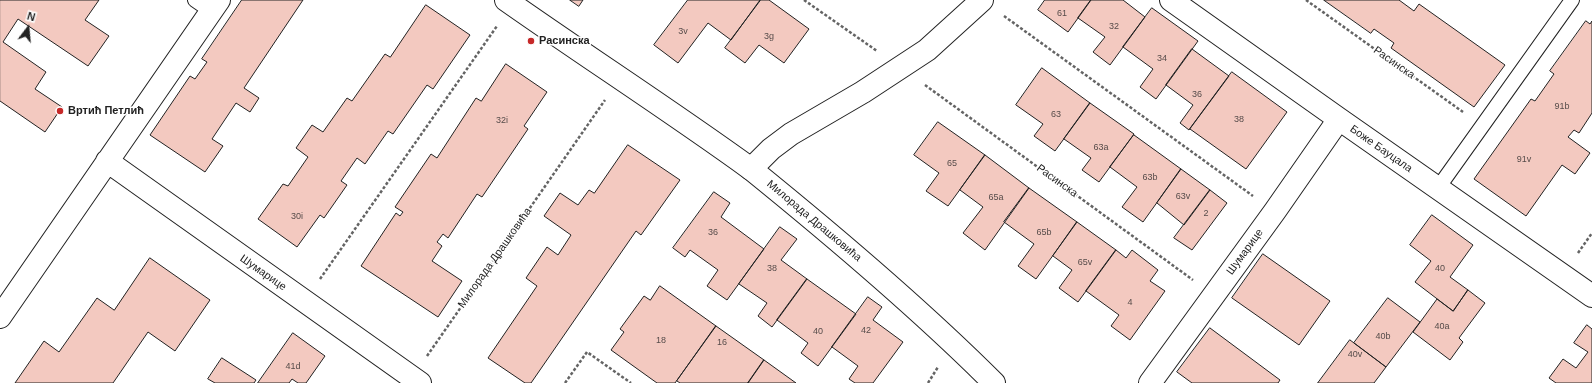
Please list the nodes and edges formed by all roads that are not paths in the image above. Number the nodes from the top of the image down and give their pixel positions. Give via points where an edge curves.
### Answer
1 (982, 0) edge
2 (1171, 0) edge
3 (1572, 0) edge
4 (511, 1) edge
5 (208, 4) edge
6 (1339, 120) junction
7 (107, 161) junction
8 (751, 169) junction
9 (1438, 188) junction
10 (1592, 296) edge
11 (0, 317) edge
12 (416, 380) edge
13 (994, 383) edge
14 (1150, 383) edge

1 - 8 street via 927,50 863,92 791,134
2 - 6 street, Боже Бауцала
3 - 9 lane
4 - 8 street, Милорада Драшковића
5 - 7 street
6 - 9 street, Боже Бауцала
6 - 14 street, Шумарице
7 - 11 street
7 - 12 street, Шумарице
8 - 13 street, Милорада Драшковића via 824,227
9 - 10 street, Боже Бауцала

